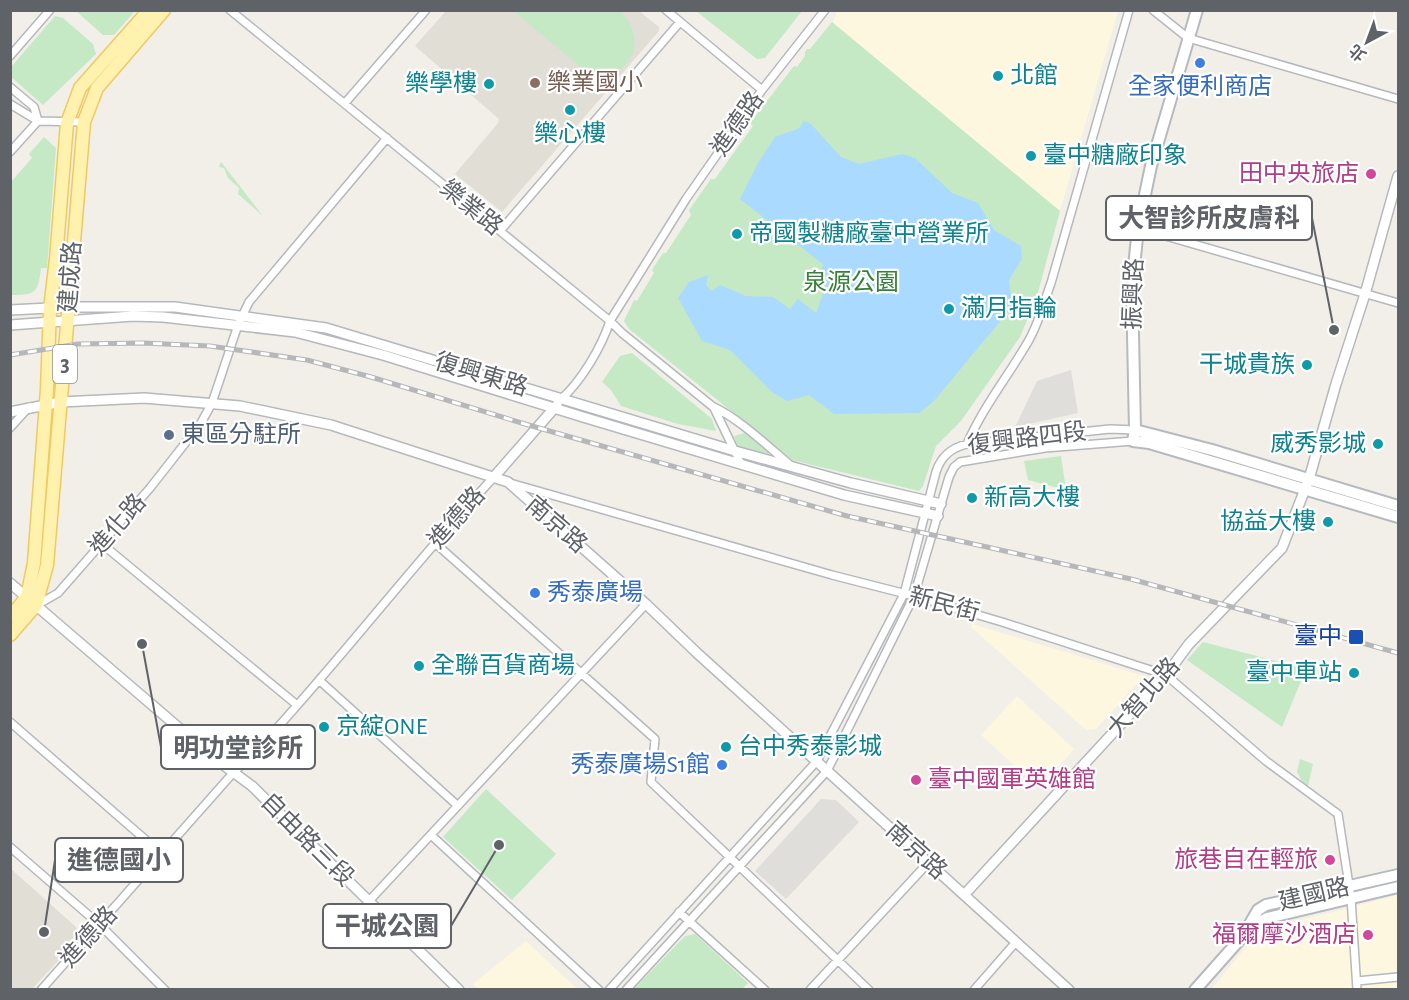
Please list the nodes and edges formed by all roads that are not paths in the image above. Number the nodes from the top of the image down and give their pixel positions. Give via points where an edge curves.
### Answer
1 (50, 10) edge
2 (148, 10) edge
3 (164, 10) edge
4 (230, 10) edge
5 (426, 10) edge
6 (666, 10) edge
7 (825, 10) edge
8 (1129, 10) edge
9 (1153, 10) edge
10 (1197, 10) edge
11 (680, 22) junction
12 (1188, 38) junction
13 (10, 56) edge
14 (10, 87) edge
15 (762, 90) junction
16 (1398, 99) edge
17 (345, 103) junction
18 (10, 104) edge
19 (38, 121) junction
20 (84, 122) junction
21 (67, 123) junction
22 (387, 138) junction
23 (10, 152) edge
24 (1398, 176) edge
25 (1138, 228) junction
26 (500, 231) junction
27 (1365, 294) junction
28 (1398, 303) edge
29 (50, 309) junction
30 (10, 310) edge
31 (68, 314) junction
32 (243, 315) junction
33 (610, 321) junction
34 (50, 323) junction
35 (10, 325) edge
36 (238, 325) junction
37 (561, 399) junction
38 (61, 402) junction
39 (212, 403) junction
40 (37, 406) junction
41 (712, 406) junction
42 (554, 408) junction
43 (10, 412) edge
44 (10, 428) edge
45 (1134, 435) junction
46 (967, 444) junction
47 (735, 451) junction
48 (741, 464) junction
49 (793, 467) junction
50 (493, 478) junction
51 (508, 482) junction
52 (1307, 484) junction
53 (929, 501) junction
54 (941, 504) junction
55 (1398, 506) edge
56 (926, 514) junction
57 (938, 516) junction
58 (1398, 517) edge
59 (435, 543) junction
60 (102, 544) junction
61 (10, 583) edge
62 (904, 594) junction
63 (914, 596) junction
64 (32, 601) junction
65 (646, 604) junction
66 (10, 617) edge
67 (10, 635) edge
68 (582, 674) junction
69 (1166, 675) junction
70 (319, 680) junction
71 (297, 705) junction
72 (10, 722) edge
73 (817, 761) junction
74 (827, 771) junction
75 (233, 773) junction
76 (458, 806) junction
77 (432, 835) junction
78 (10, 847) edge
79 (162, 854) junction
80 (731, 857) junction
81 (928, 864) junction
82 (740, 867) junction
83 (1398, 876) edge
84 (1398, 887) edge
85 (1350, 893) junction
86 (964, 895) junction
87 (369, 901) junction
88 (1258, 910) junction
89 (679, 912) junction
90 (1267, 918) junction
91 (689, 922) junction
92 (100, 925) junction
93 (1243, 934) junction
94 (1016, 942) junction
95 (838, 959) junction
96 (1398, 977) edge
97 (1357, 981) junction
98 (1065, 988) edge
99 (41, 990) edge
100 (165, 990) edge
101 (459, 990) edge
102 (599, 990) edge
103 (609, 990) edge
104 (626, 990) edge
105 (765, 990) edge
106 (810, 990) edge
107 (869, 990) edge
108 (974, 990) edge
109 (1195, 990) edge
110 (1358, 990) edge

1 - 13 street
2 - 21 main road, 建成路 / 3 via 80,88
3 - 20 main road, 建成路 / 3 via 97,88
4 - 17 street, 樂業路
5 - 17 street
6 - 11 street
7 - 15 street, 進德路
8 - 46 street via 1039,318
9 - 12 street
10 - 12 main road, 振興路
11 - 15 street
11 - 26 street
12 - 16 street
12 - 25 main road, 振興路 via 1151,166
14 - 19 street via 34,107
15 - 33 street, 進德路 via 686,199
17 - 22 street, 樂業路
18 - 19 street
19 - 21 street
19 - 23 street
20 - 21 street
20 - 31 main road, 建成路 / 3
21 - 29 main road, 建成路 / 3
22 - 26 street, 樂業路
22 - 32 street, 進化路 via 253,296
24 - 27 street, 大智北路
25 - 27 street
25 - 45 main road, 振興路 via 1132,286
26 - 33 street, 樂業路
27 - 28 street
27 - 52 street, 大智北路
29 - 30 street, 復興東路
29 - 31 street, 復興東路
29 - 34 main road, 建成路 / 3
31 - 32 street, 復興東路 via 175,307
31 - 34 street, 復興東路
31 - 36 street, 復興東路 via 163,316
31 - 38 main road, 建成路 / 3
32 - 36 street, 進化路
32 - 37 street, 復興東路 via 326,328
33 - 37 street, 進德路 via 605,337
33 - 41 street, 樂業路
34 - 35 street, 復興東路
34 - 40 main road, 建成路 / 3
36 - 39 street, 進化路
36 - 42 street, 復興東路 via 295,332 350,345
37 - 42 street, 進德路
37 - 47 street, 復興東路
38 - 39 street, 南京路 via 154,398
38 - 40 street, 南京路
38 - 64 main road, 建成路 / 3 via 47,565
39 - 50 street, 南京路 via 331,425
39 - 60 street, 進化路 via 195,432
40 - 43 street, 南京路
40 - 44 street
40 - 64 main road, 建成路 / 3
41 - 47 street, 樂業路
41 - 49 street, 樂業路 via 745,427
42 - 48 street, 復興東路
42 - 50 street, 進德路
45 - 46 street, 復興路四段 via 1110,429
45 - 52 main road, 復興路四段 via 1149,443
45 - 54 street, 復興路四段 via 960,462 951,471
46 - 53 street, 復興路四段 via 953,448 942,460
47 - 48 street, 樂業路
47 - 49 street, 復興東路
48 - 56 street, 復興東路 via 844,495
49 - 53 street, 復興東路
50 - 51 street, 南京路
50 - 59 street, 進德路
51 - 62 street, 新民街
51 - 65 street, 南京路
52 - 55 main road, 復興路四段
52 - 58 main road, 復興路四段
52 - 69 street, 大智北路 via 1279,552 1189,644
53 - 54 street, 復興東路
53 - 56 street, 復興路四段
54 - 57 street, 復興路四段
56 - 57 street, 復興東路
56 - 62 street, 復興路四段
57 - 63 street, 復興路四段
59 - 68 street
59 - 70 street, 進德路
60 - 64 street, 進化路 via 58,593
60 - 71 street
61 - 64 street, 自由路三段
62 - 63 street, 新民街
62 - 73 street, 復興路四段
63 - 69 street, 新民街
63 - 74 street, 復興路四段
64 - 66 main road, 進化路 / 3
64 - 67 main road, 進化路 / 3
64 - 75 street, 自由路三段
65 - 68 street
65 - 73 street, 南京路
68 - 76 street
68 - 80 street via 655,739 651,782
69 - 85 street, 新民街 via 1266,761 1338,814
69 - 86 street, 大智北路
70 - 71 street, 進德路
70 - 76 street
71 - 75 street, 進德路
72 - 79 street
73 - 74 street, 南京路
73 - 80 street, 復興路四段
74 - 81 street, 南京路
74 - 82 street, 復興路四段
75 - 79 street, 進德路
75 - 87 street, 自由路三段 via 252,786
76 - 77 street
77 - 87 street
77 - 102 street
78 - 92 street
79 - 92 street, 進德路
80 - 82 street
80 - 89 street, 復興路四段
81 - 86 street, 南京路
81 - 95 street
82 - 91 street, 復興路四段
82 - 95 street
83 - 85 main road, 建國路
84 - 85 main road, 建國路
85 - 88 main road, 建國路 via 1280,901
85 - 90 main road, 建國路
85 - 97 street
86 - 94 street, 南京路
87 - 101 street, 自由路三段
88 - 90 street
88 - 93 main road, 建國路
89 - 91 street
89 - 103 street, 復興路四段
90 - 93 main road, 建國路
91 - 104 street, 復興路四段
91 - 105 street
92 - 99 street, 進德路
92 - 100 street
93 - 109 main road, 建國路
94 - 98 street, 南京路
94 - 108 street
95 - 106 street
95 - 107 street
96 - 97 street
97 - 110 street

